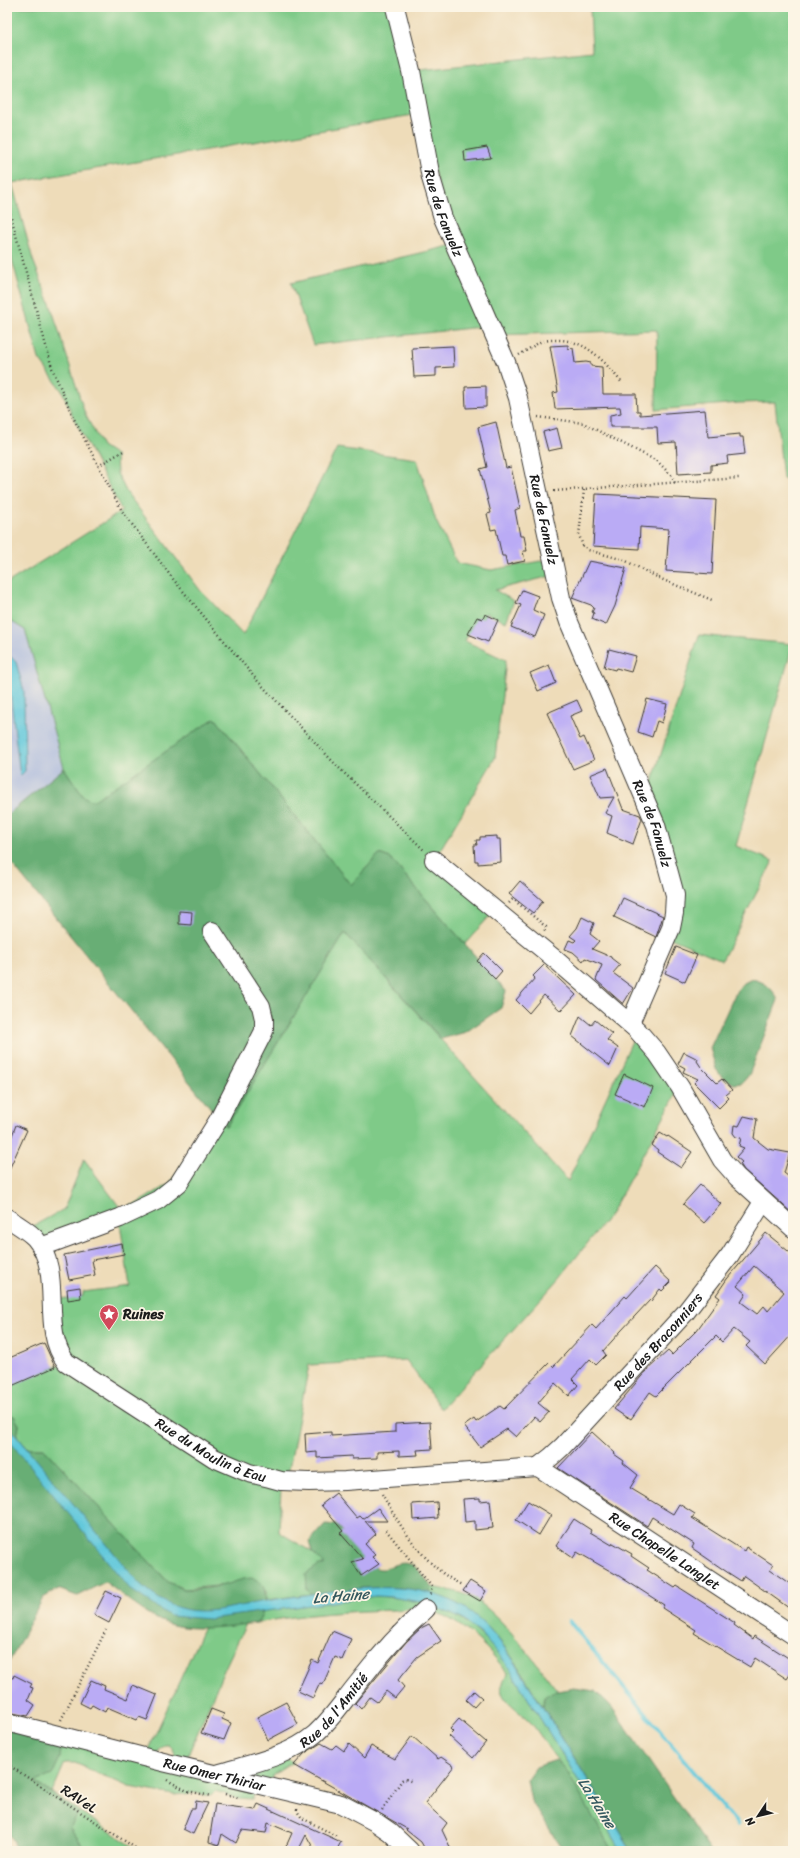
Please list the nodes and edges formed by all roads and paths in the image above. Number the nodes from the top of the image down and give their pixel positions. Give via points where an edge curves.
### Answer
1 (395, 7) edge
2 (7, 202) edge
3 (506, 362) junction
4 (622, 383) dead end
5 (522, 414) junction
6 (125, 450) dead end
7 (98, 466) junction
8 (739, 478) dead end
9 (675, 483) junction
10 (584, 490) junction
11 (538, 491) junction
12 (712, 600) dead end
13 (434, 860) joint
14 (212, 930) dead end
15 (630, 1022) junction
16 (763, 1202) junction
17 (7, 1218) edge
18 (793, 1228) edge
19 (41, 1247) junction
20 (538, 1467) junction
21 (374, 1479) junction
22 (386, 1530) dead end
23 (462, 1585) dead end
24 (432, 1587) dead end
25 (426, 1609) dead end
26 (106, 1630) dead end
27 (793, 1634) edge
28 (7, 1722) edge
29 (53, 1734) junction
30 (7, 1764) edge
31 (216, 1774) junction
32 (413, 1782) dead end
33 (300, 1808) dead end
34 (375, 1822) junction
35 (338, 1836) dead end
36 (140, 1851) edge
37 (410, 1851) edge

1 - 3 street, Rue de Fanuelz via 411,71 431,178 443,218
2 - 7 path via 52,368
3 - 4 path via 540,342 572,341 581,344 599,358
3 - 5 street, Rue de Fanuelz
5 - 9 path via 583,423 656,461 672,476
5 - 11 street, Rue de Fanuelz
6 - 7 path
7 - 13 path via 122,511 173,579 251,673 337,766
8 - 9 path
9 - 10 path
10 - 11 path
10 - 12 path via 579,535 588,550 624,560 666,582
11 - 15 street, Rue de Fanuelz via 561,598 569,622 656,825 674,896 671,928
13 - 15 street
14 - 19 street via 261,1006 264,1018 264,1031 219,1119 189,1168 168,1193 120,1218
15 - 16 street via 657,1053 722,1160
16 - 18 street
16 - 20 street, Rue des Braconniers via 730,1255 686,1313 562,1447
17 - 19 street, Rue du Moulin à Eau via 26,1230
19 - 21 street, Rue du Moulin à Eau via 50,1276 54,1340 61,1356 74,1368 214,1458 249,1473 281,1481
20 - 21 street, Rue du Moulin à Eau
20 - 27 street, Rue Chapelle Langlet
21 - 23 path via 413,1542 442,1574
22 - 24 path
25 - 31 street, Rue de l'Amitié via 382,1654 315,1734 279,1755
26 - 29 path
28 - 29 street, Rue Omer Thiriar
29 - 31 street, Rue Omer Thiriar
30 - 36 path, RAVeL
31 - 34 street, Rue Omer Thiriar via 340,1804
32 - 34 path via 405,1778 402,1780
33 - 35 path via 297,1811 300,1815
34 - 37 street, Rue Omer Thiriar

